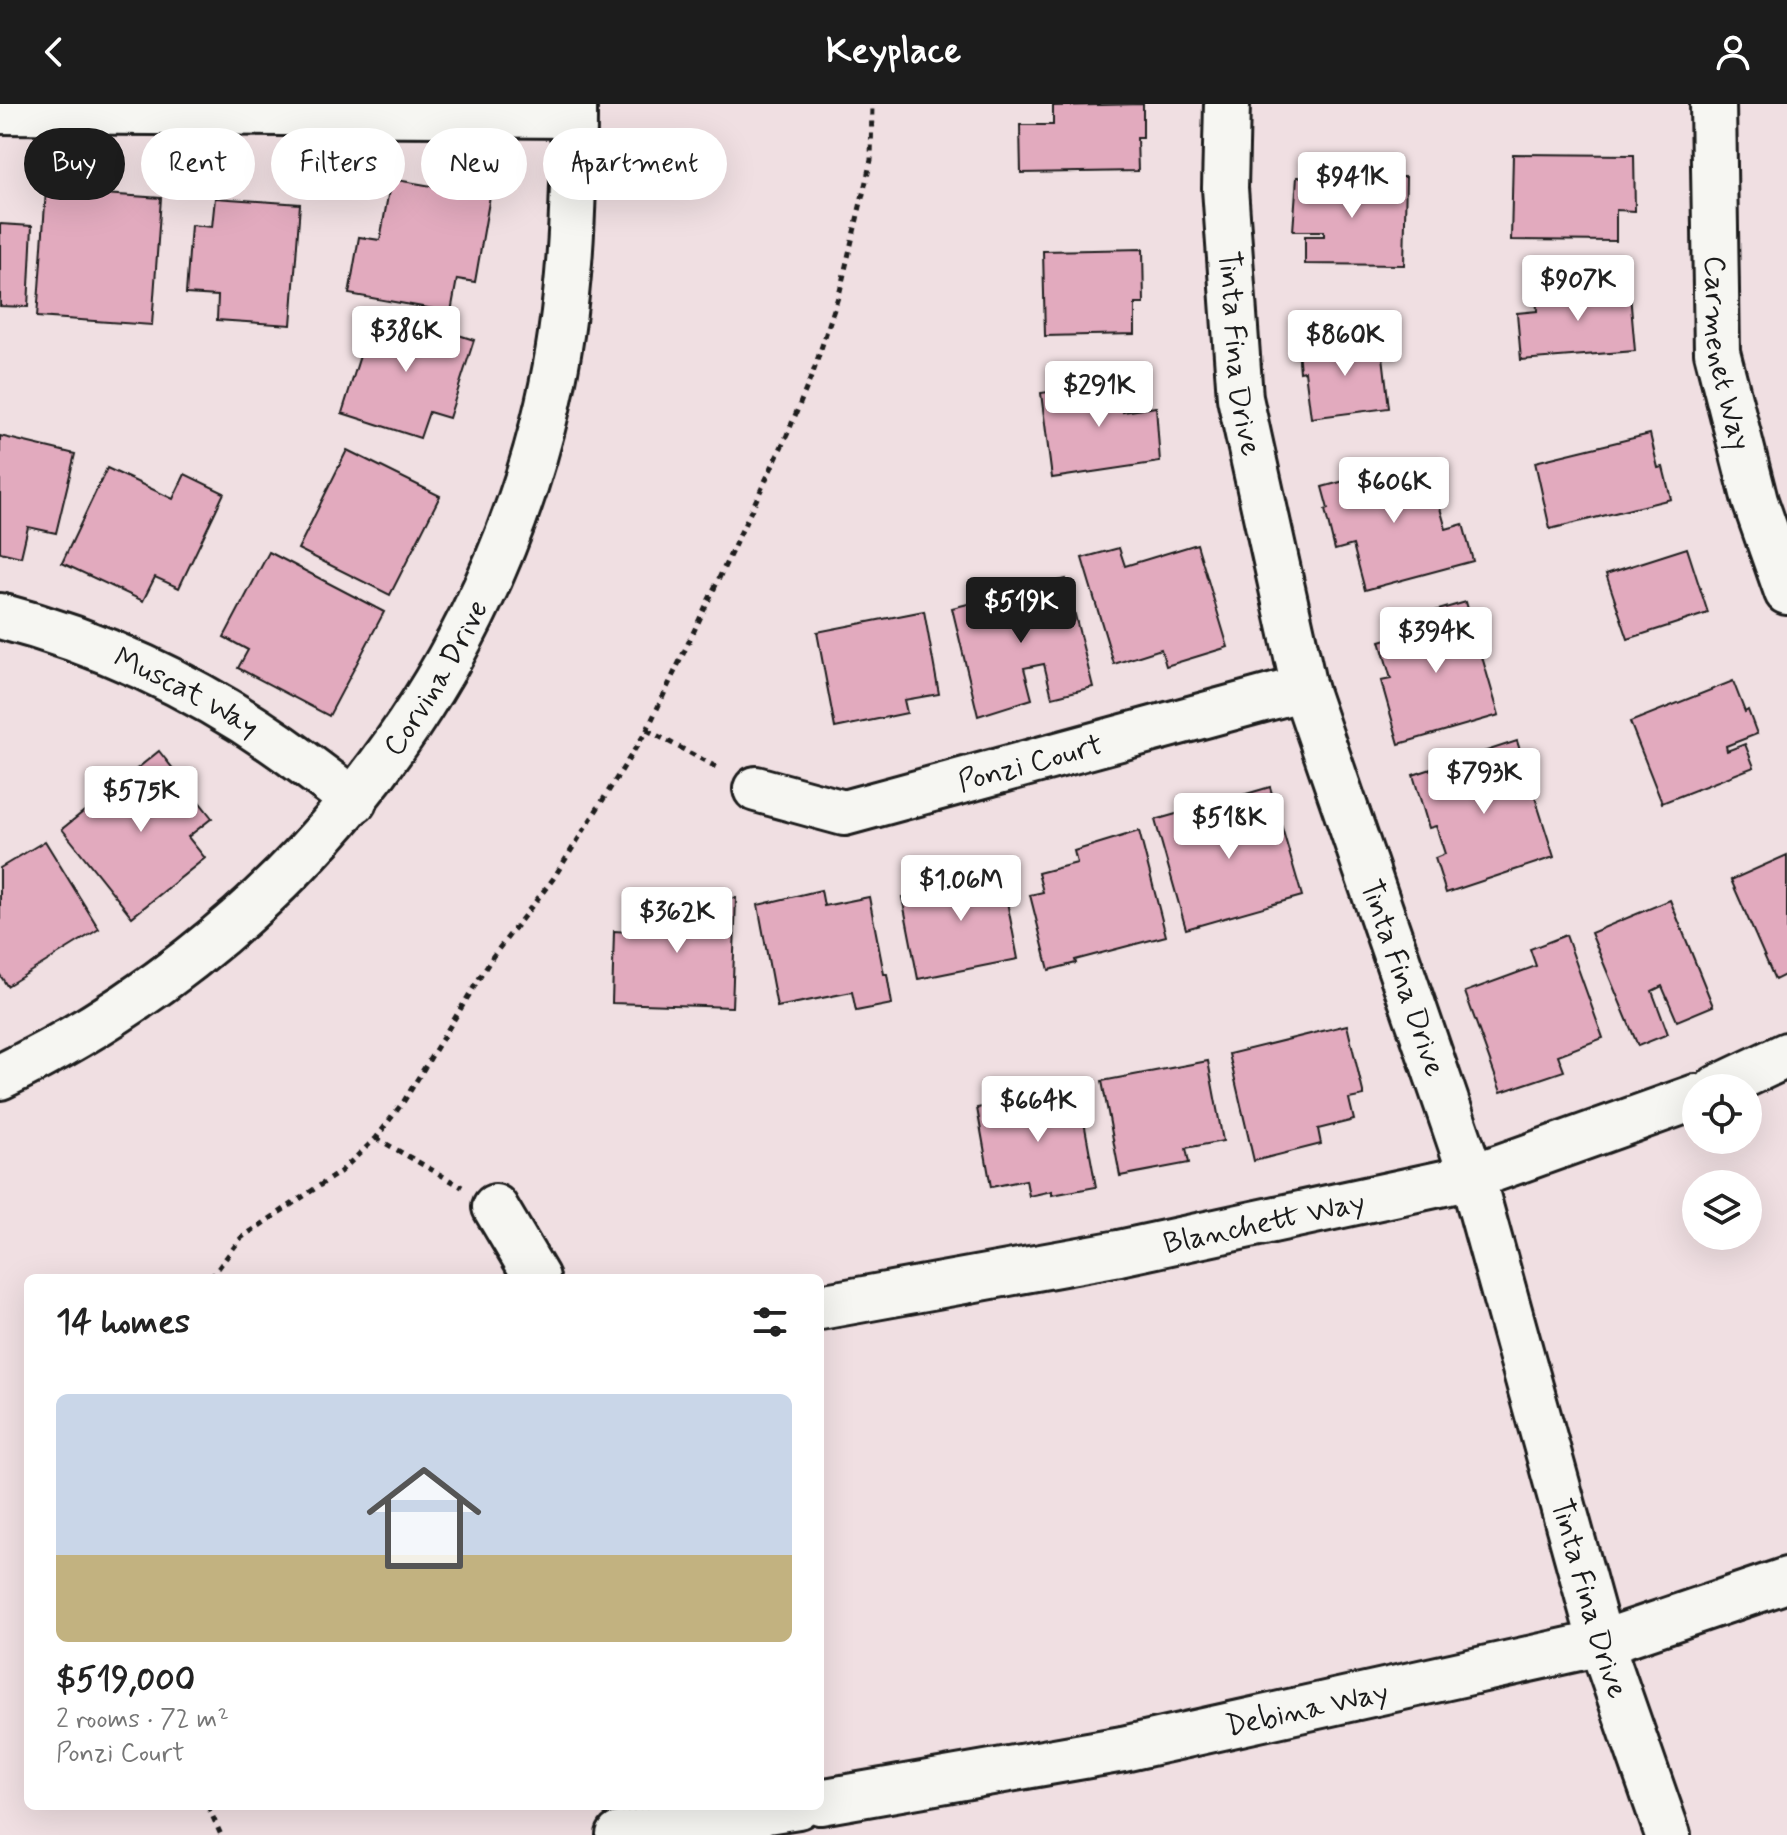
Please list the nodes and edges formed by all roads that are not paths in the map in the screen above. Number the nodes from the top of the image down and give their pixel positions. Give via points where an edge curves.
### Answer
1 (1227, 104) edge
2 (1713, 104) edge
3 (574, 110) edge
4 (0, 111) edge
5 (1787, 592) edge
6 (0, 616) edge
7 (1304, 688) junction
8 (756, 789) road end
9 (354, 801) junction
10 (1787, 1055) edge
11 (1747, 1074) edge
12 (0, 1077) edge
13 (1682, 1102) edge
14 (1472, 1177) junction
15 (495, 1207) road end
16 (535, 1274) edge
17 (824, 1306) edge
18 (1787, 1580) edge
19 (1601, 1643) junction
20 (824, 1801) edge
21 (769, 1810) edge
22 (645, 1827) edge
23 (1668, 1835) edge

1 - 7 street, Tinta Fina Drive via 1225,188 1240,398
2 - 5 street, Carmenet Way via 1717,352 1755,501
3 - 4 street
3 - 9 street, Corvina Drive via 567,295 548,404 516,511 438,679
6 - 9 street, Muscat Way via 108,652 194,692 274,741
7 - 8 street, Ponzi Court via 844,813
7 - 14 street, Tinta Fina Drive
9 - 12 street, Corvina Drive via 279,883 196,957 105,1021
10 - 11 street
13 - 14 street, Blanchett Way
14 - 17 street, Blanchett Way via 1119,1253
14 - 19 street, Tinta Fina Drive
15 - 16 street
18 - 19 street, Debina Way
19 - 20 street, Debina Way via 1123,1749
19 - 23 street, Tinta Fina Drive
21 - 22 street

